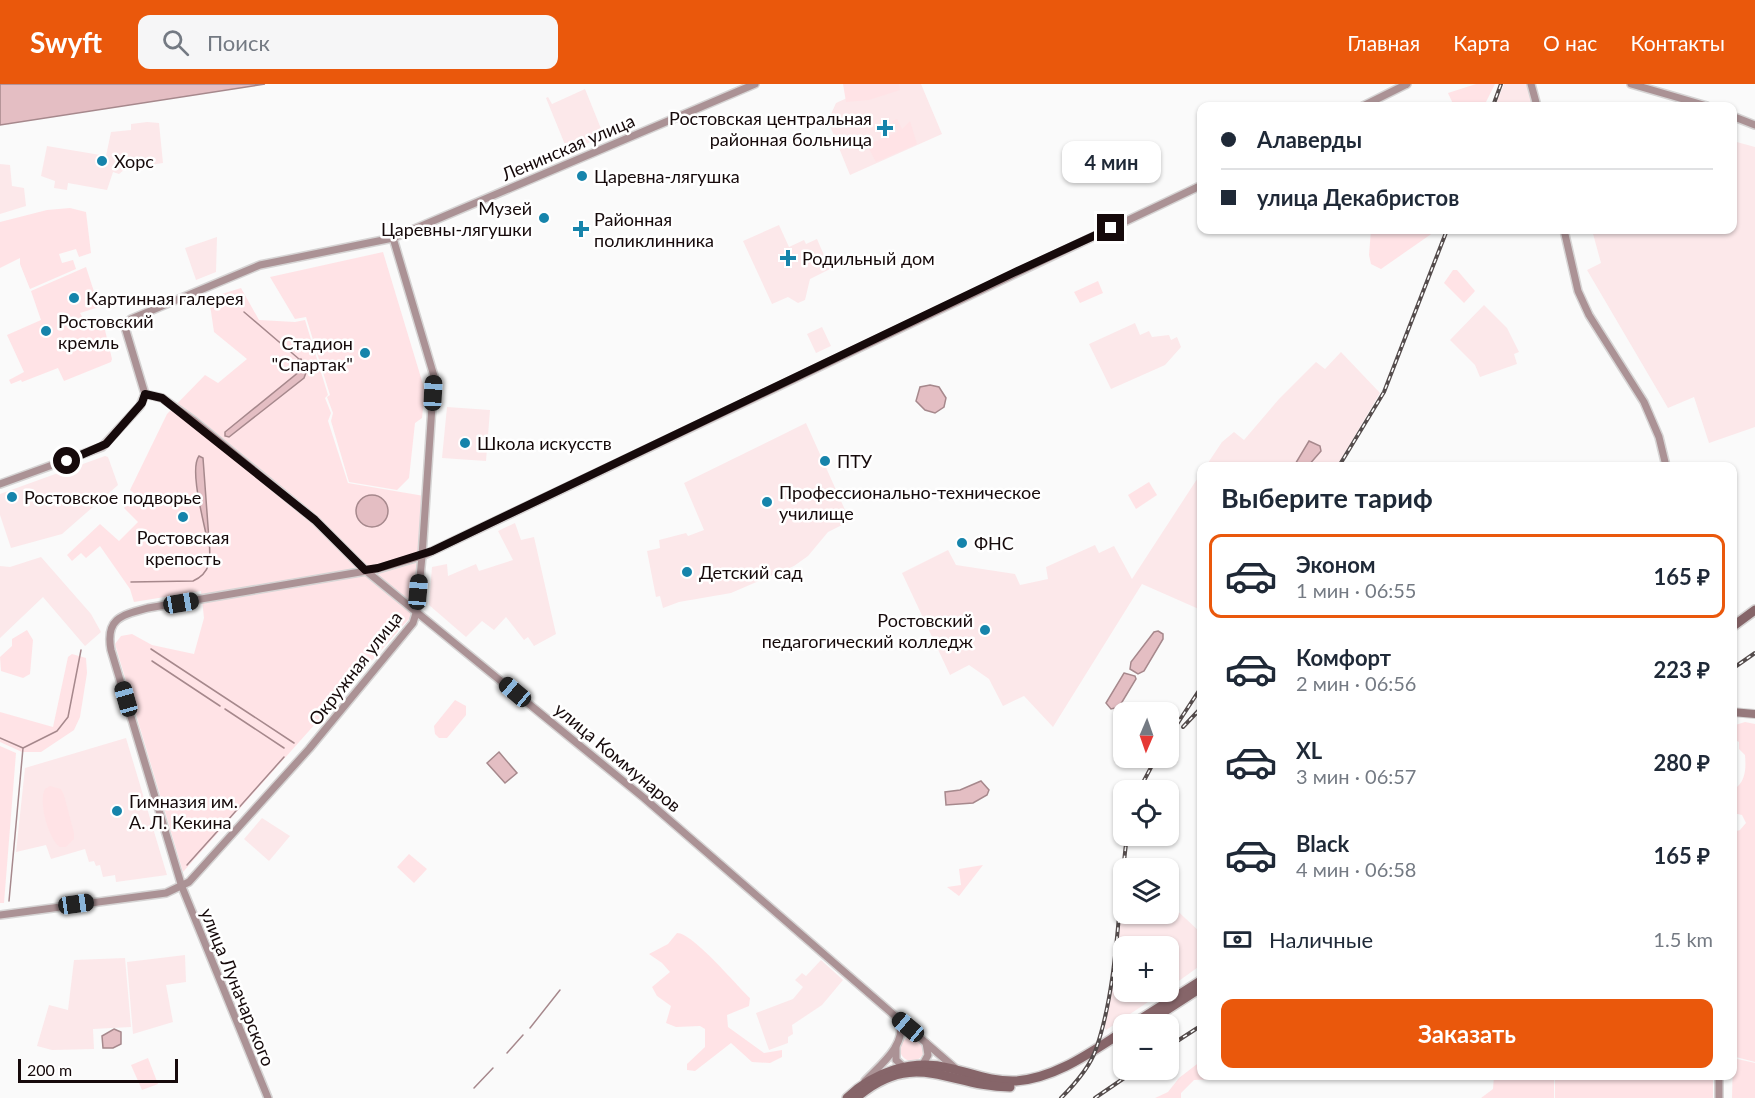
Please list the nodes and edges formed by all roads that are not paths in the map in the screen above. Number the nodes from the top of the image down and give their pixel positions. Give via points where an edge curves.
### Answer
1 (755, 84) edge
2 (1407, 84) edge
3 (1531, 84) edge
4 (1630, 84) edge
5 (1371, 102) edge
6 (1536, 102) edge
7 (1693, 102) edge
8 (1737, 118) edge
9 (1755, 125) edge
10 (1197, 187) edge
11 (1565, 234) edge
12 (393, 238) junction
13 (145, 394) junction
14 (1665, 462) edge
15 (0, 484) edge
16 (422, 556) junction
17 (365, 570) junction
18 (1755, 609) edge
19 (417, 610) junction
20 (1737, 619) edge
21 (1737, 623) edge
22 (1737, 712) edge
23 (1755, 714) edge
24 (182, 887) junction
25 (0, 915) edge
26 (1197, 983) edge
27 (1197, 990) edge
28 (1149, 1014) edge
29 (1160, 1014) edge
30 (898, 1019) junction
31 (918, 1036) junction
32 (1113, 1038) edge
33 (925, 1042) junction
34 (897, 1044) junction
35 (1113, 1045) edge
36 (924, 1066) junction
37 (903, 1068) junction
38 (915, 1072) junction
39 (961, 1072) junction
40 (1719, 1080) edge
41 (863, 1084) junction
42 (268, 1098) edge
43 (847, 1098) edge
44 (856, 1098) edge
45 (1719, 1098) edge

1 - 12 street, Ленинская улица
2 - 5 street
3 - 6 street
4 - 7 street
8 - 9 street
10 - 16 street
11 - 14 street via 1578,291 1644,402
12 - 13 street, Ленинская улица via 260,265 124,324
12 - 16 street, Окружная улица via 434,376
13 - 15 street via 140,406 102,447
13 - 17 street, улица Коммунаров via 162,398 227,448 315,520
16 - 17 street
16 - 19 street, Окружная улица
17 - 19 street, улица Коммунаров
17 - 24 street, улица Луначарского via 148,608 116,620 110,632 111,650
18 - 20 highway
18 - 21 highway
19 - 24 street, Окружная улица via 413,623 309,749
19 - 30 street, улица Коммунаров via 671,821
22 - 23 main road
24 - 25 street
24 - 42 street, улица Луначарского
26 - 28 highway
27 - 29 highway
30 - 31 street, улица Коммунаров
30 - 34 street via 901,1028
31 - 33 street, улица Коммунаров
31 - 34 street via 909,1034
32 - 39 highway via 1076,1061 1036,1077 1000,1080
33 - 36 street via 928,1055
33 - 39 street, улица Коммунаров
34 - 37 street via 896,1060
34 - 41 street
35 - 38 highway via 1071,1070 1033,1084 994,1086 942,1073
36 - 37 highway
36 - 38 street
36 - 39 highway
37 - 38 street
37 - 41 highway
38 - 44 highway via 883,1080
40 - 45 street
41 - 43 highway

